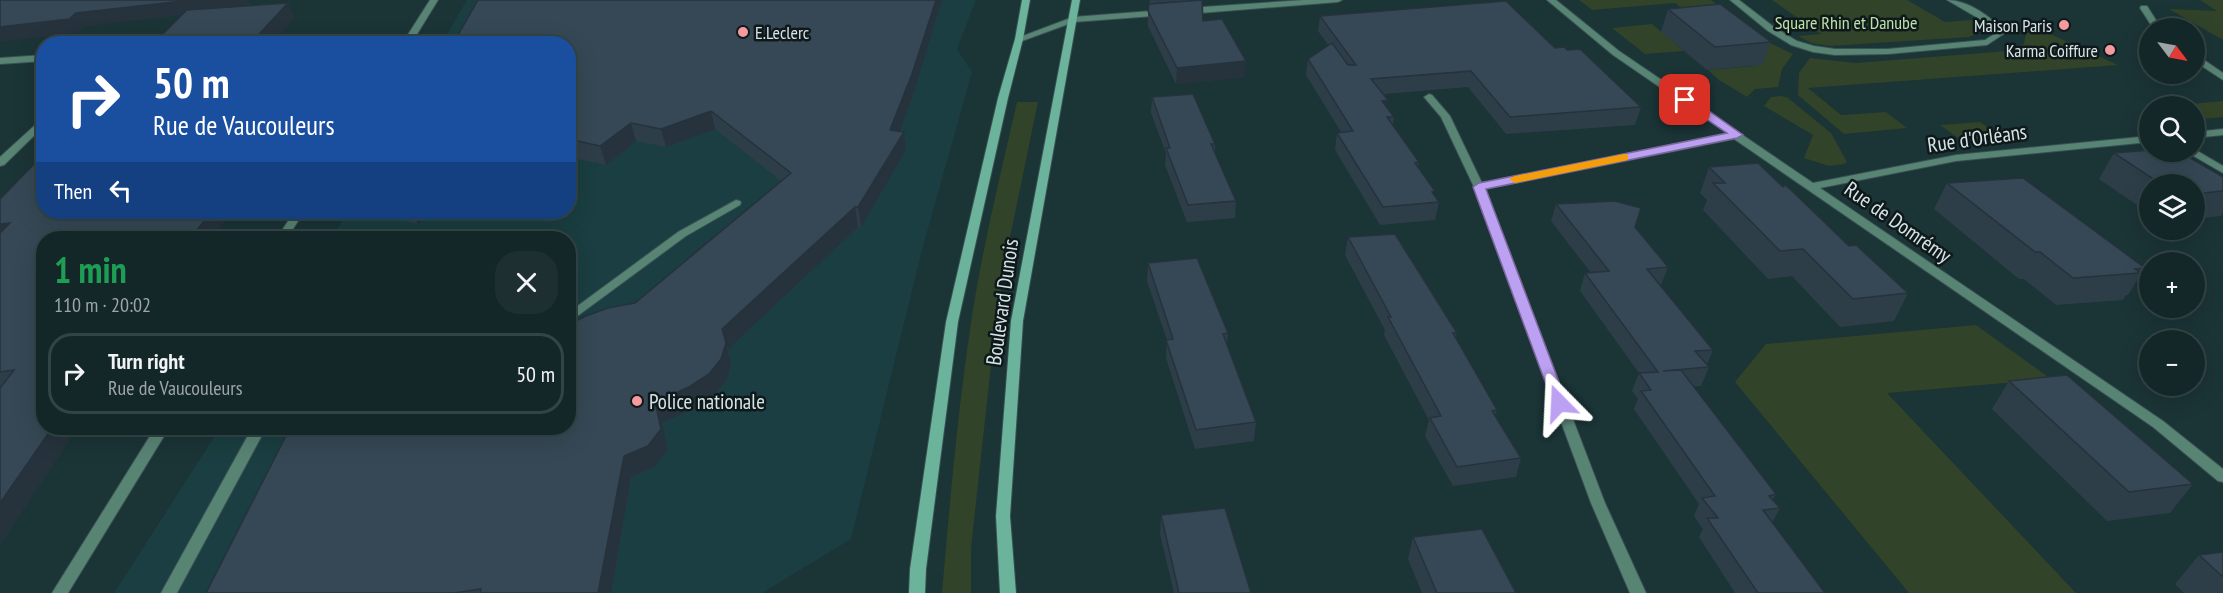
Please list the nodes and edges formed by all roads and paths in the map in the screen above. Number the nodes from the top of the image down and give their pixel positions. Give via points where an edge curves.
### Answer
1 (434, 0) edge
2 (1026, 0) edge
3 (1076, 0) edge
4 (1338, 0) edge
5 (1551, 0) edge
6 (1734, 0) edge
7 (1951, 0) edge
8 (2144, 8) dead end
9 (2150, 18) edge
10 (1073, 20) junction
11 (411, 36) edge
12 (1019, 39) junction
13 (36, 59) edge
14 (0, 61) edge
15 (2205, 64) edge
16 (2223, 76) edge
17 (1429, 97) edge
18 (36, 128) edge
19 (2223, 132) edge
20 (2205, 134) edge
21 (1737, 135) junction
22 (2139, 140) edge
23 (2205, 159) edge
24 (0, 163) edge
25 (2223, 170) edge
26 (1812, 186) junction
27 (1479, 187) junction
28 (736, 204) dead end
29 (576, 313) edge
30 (158, 435) edge
31 (255, 435) edge
32 (2223, 477) edge
33 (60, 593) edge
34 (169, 593) edge
35 (917, 593) edge
36 (1008, 593) edge
37 (1638, 593) edge

1 - 11 street
2 - 12 main road, Boulevard Dunois
3 - 10 main road, Boulevard Dunois
4 - 10 street
5 - 21 street, Rue de Domrémy via 1616,54
6 - 7 street via 1793,43 1832,52 1987,42 2001,33 1986,19
8 - 9 street
10 - 12 street
10 - 36 main road, Boulevard Dunois via 1017,321 1003,516
12 - 35 main road, Boulevard Dunois via 952,322
13 - 14 street
15 - 16 street
17 - 27 street via 1445,116
18 - 24 street
19 - 20 street
21 - 26 street, Rue de Domrémy
21 - 27 street
22 - 26 street, Rue d'Orléans via 1956,158
23 - 25 street
26 - 32 street, Rue de Domrémy via 2158,424
27 - 37 street via 1598,503
28 - 29 street via 682,234
30 - 33 street
31 - 34 street

